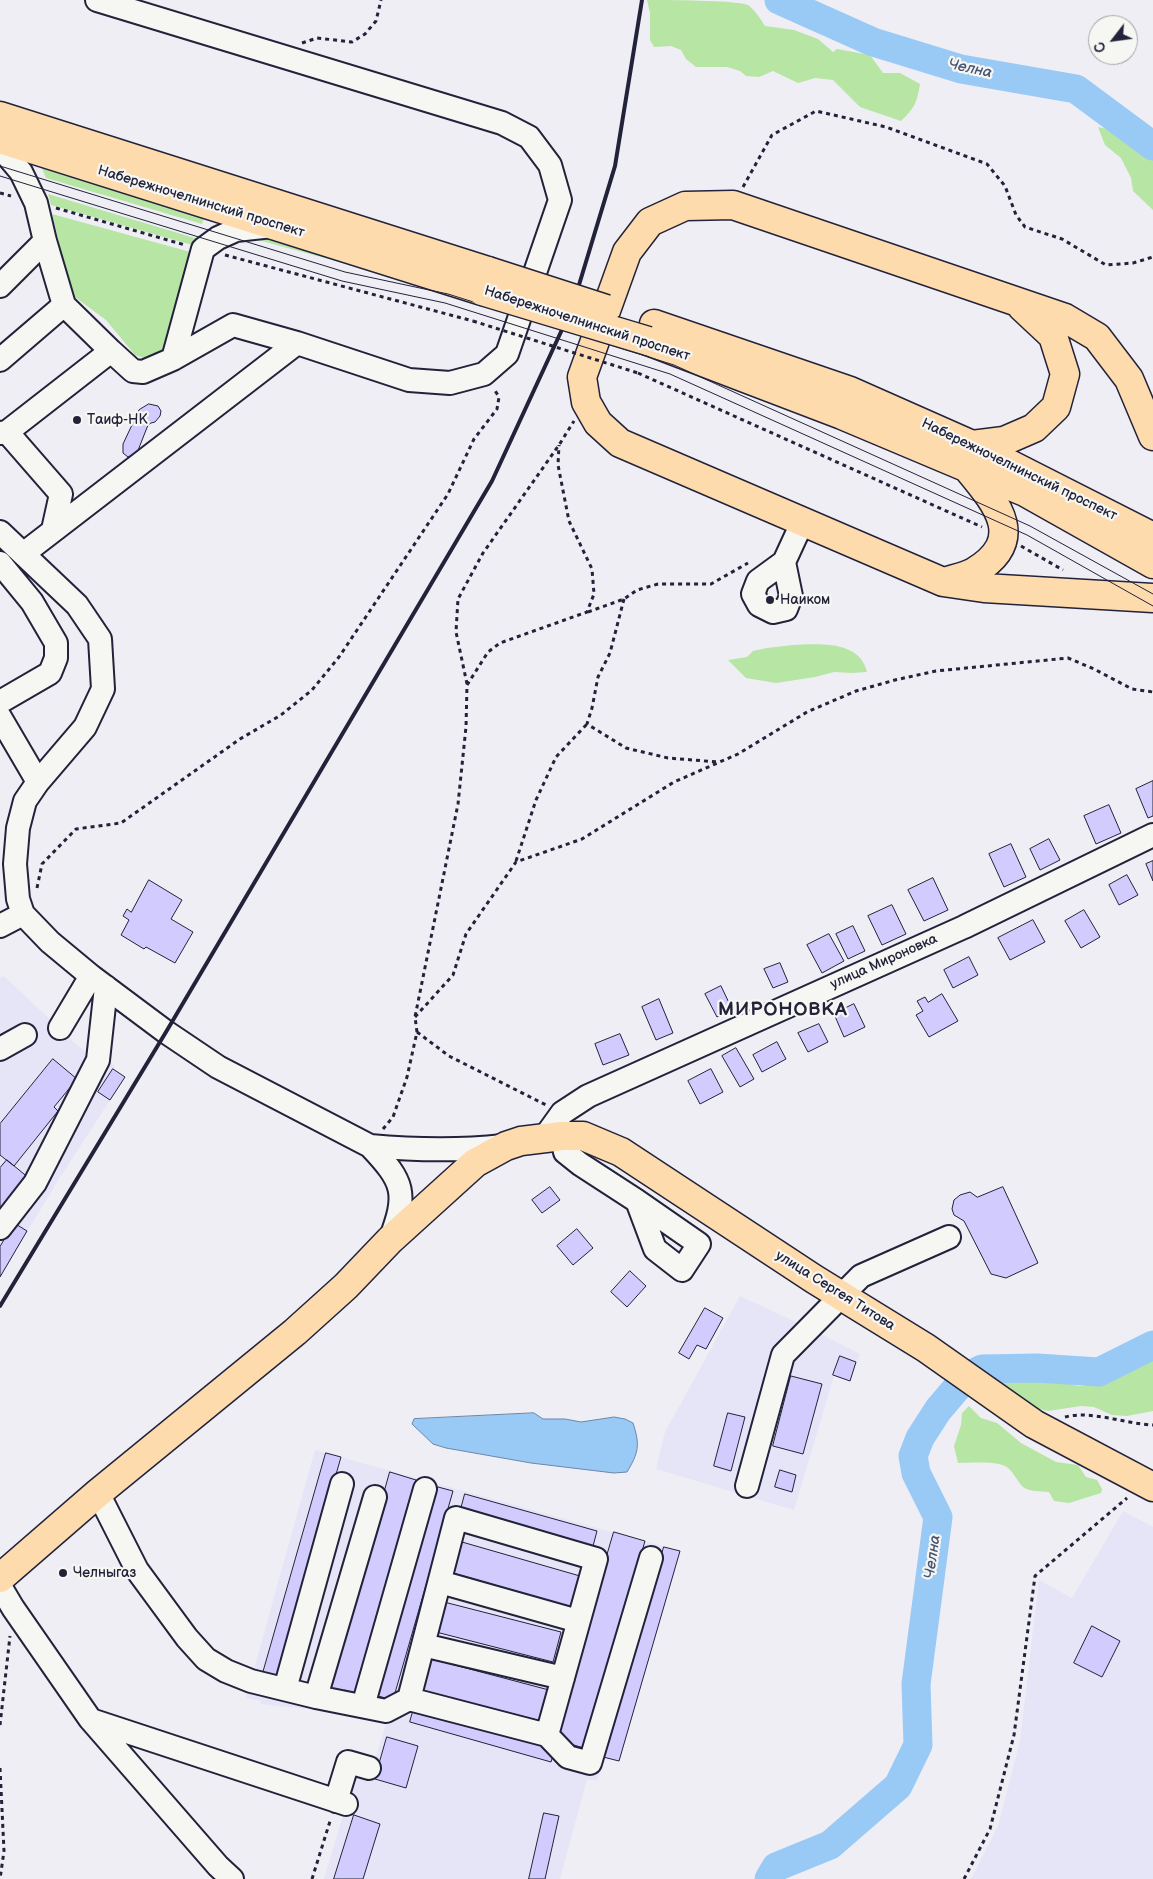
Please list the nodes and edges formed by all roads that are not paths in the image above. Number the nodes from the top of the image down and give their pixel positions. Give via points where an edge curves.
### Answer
1 (97, 0) edge
2 (0, 116) edge
3 (0, 139) edge
4 (0, 147) edge
5 (278, 226) junction
6 (45, 241) junction
7 (485, 281) junction
8 (0, 286) edge
9 (1018, 303) junction
10 (64, 305) junction
11 (103, 343) junction
12 (297, 343) junction
13 (0, 360) edge
14 (173, 360) junction
15 (4, 433) edge
16 (1153, 436) edge
17 (970, 457) junction
18 (802, 523) junction
19 (53, 530) junction
20 (0, 532) edge
21 (1153, 537) edge
22 (23, 554) junction
23 (784, 562) dead end
24 (0, 563) edge
25 (1153, 564) edge
26 (942, 582) junction
27 (1153, 598) edge
28 (0, 702) edge
29 (0, 717) edge
30 (38, 782) junction
31 (1153, 835) edge
32 (20, 906) junction
33 (0, 926) edge
34 (98, 982) junction
35 (60, 1028) dead end
36 (25, 1035) dead end
37 (0, 1049) edge
38 (556, 1129) junction
39 (370, 1146) junction
40 (506, 1146) junction
41 (638, 1201) dead end
42 (0, 1228) edge
43 (949, 1236) dead end
44 (390, 1240) junction
45 (841, 1295) junction
46 (342, 1484) dead end
47 (747, 1486) dead end
48 (1153, 1487) edge
49 (425, 1489) dead end
50 (98, 1493) junction
51 (375, 1497) dead end
52 (651, 1558) dead end
53 (0, 1578) edge
54 (440, 1582) junction
55 (0, 1586) edge
56 (578, 1621) junction
57 (423, 1645) junction
58 (563, 1678) junction
59 (285, 1689) junction
60 (316, 1697) junction
61 (409, 1700) junction
62 (363, 1706) junction
63 (90, 1719) junction
64 (547, 1735) junction
65 (369, 1768) dead end
66 (232, 1879) edge

1 - 12 street via 502,122 529,137 550,166 560,200 507,354 484,374 450,383 409,380
2 - 7 main road, Набережночелнинский проспект
3 - 5 main road, Набережночелнинский проспект
4 - 6 street via 21,172 36,203
5 - 7 main road, Набережночелнинский проспект
5 - 14 street via 236,230 202,250
6 - 8 street
6 - 10 street
7 - 17 main road, Набережночелнинский проспект, bridge via 650,332 842,416
9 - 16 main road via 1065,318 1097,337 1129,379
9 - 17 main road via 1053,336 1065,374 1056,407 1034,428
9 - 18 main road via 733,205 685,206 650,222 627,252 582,377 586,402 598,423 620,443
10 - 11 street
10 - 13 street
11 - 14 street via 133,371 143,372
11 - 15 street
12 - 14 street via 233,325
12 - 19 street
15 - 19 street via 61,494
17 - 21 main road, Набережночелнинский проспект
17 - 25 main road, Набережночелнинский проспект
17 - 26 main road via 1004,524 1001,546 990,561 972,573
18 - 23 street
18 - 26 main road
19 - 22 street
20 - 22 street
22 - 30 street via 77,606 100,640 103,688 85,727
24 - 28 street via 32,602 56,643 56,658 50,673
26 - 27 main road via 984,588
29 - 30 street
30 - 32 street via 25,801 18,828 15,864
31 - 38 street, улица Мироновка via 964,926 588,1096
32 - 33 street
32 - 34 street via 50,942
34 - 35 street
34 - 39 street via 218,1067
34 - 42 street via 98,1060 35,1183
36 - 37 street
38 - 40 main road, улица Сергея Титова
38 - 41 street via 565,1152
38 - 45 main road, улица Сергея Титова via 621,1152
39 - 40 street via 452,1150
39 - 44 street via 398,1180 401,1206
40 - 44 main road, улица Сергея Титова via 474,1163
43 - 45 street via 862,1276
44 - 50 main road, улица Сергея Титова via 295,1332
45 - 47 street via 783,1355
45 - 48 main road, улица Сергея Титова via 926,1348 1037,1425
46 - 59 street
49 - 62 street
50 - 53 main road, улица Сергея Титова
50 - 59 street via 137,1570 206,1659 251,1681
51 - 60 street
52 - 64 street via 590,1763 568,1757
54 - 56 street
54 - 56 street via 456,1518 596,1559
54 - 57 street
55 - 63 street
56 - 58 street
57 - 58 street
57 - 61 street
58 - 64 street
59 - 60 street
60 - 62 street
61 - 62 street via 386,1711
61 - 64 street
63 - 65 street via 341,1803 348,1762
63 - 66 street

